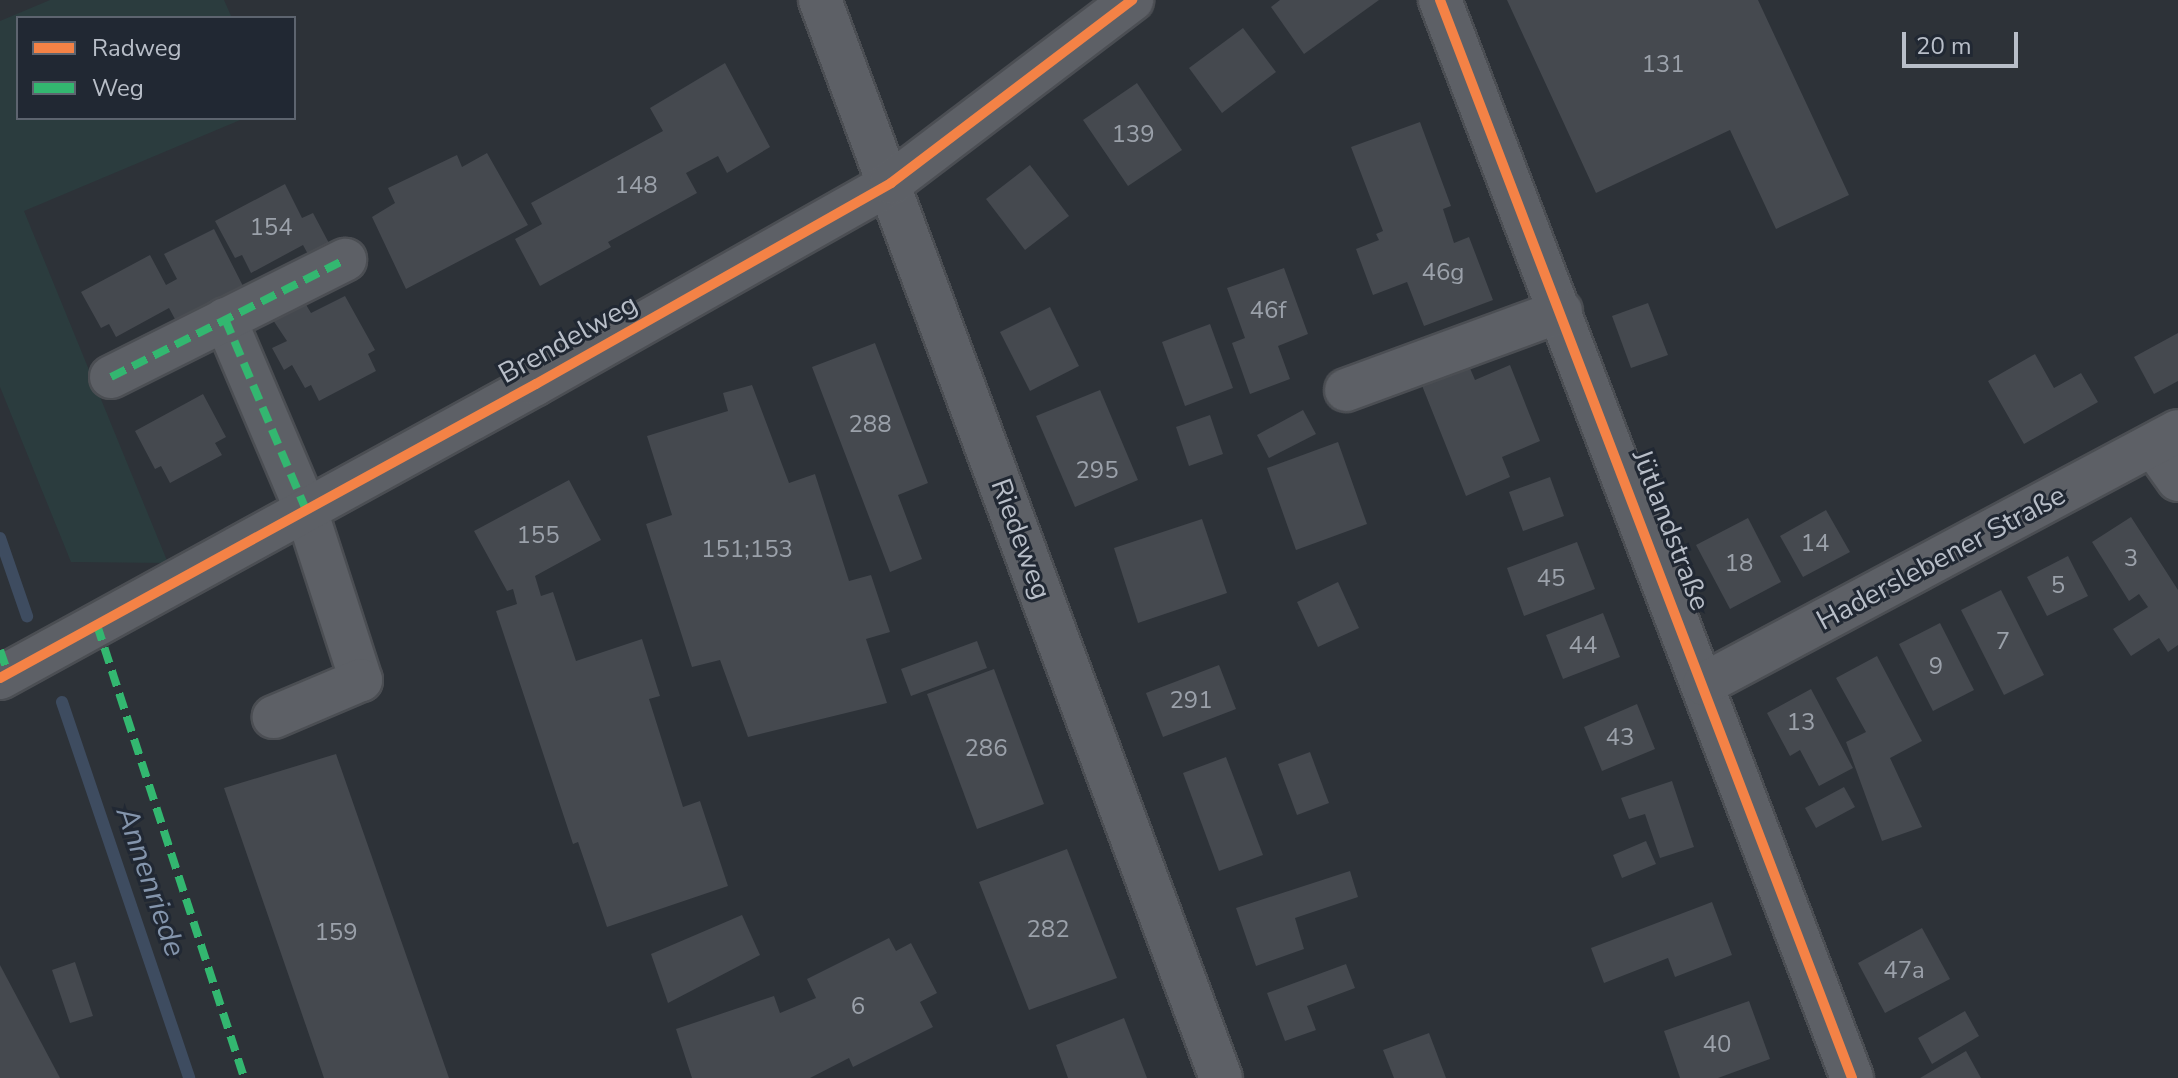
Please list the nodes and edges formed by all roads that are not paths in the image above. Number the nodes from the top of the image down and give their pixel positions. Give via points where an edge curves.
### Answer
1 (820, 0) edge
2 (1132, 0) edge
3 (1440, 0) edge
4 (891, 183) junction
5 (345, 260) dead end
6 (1561, 311) junction
7 (225, 319) junction
8 (111, 377) dead end
9 (1346, 390) dead end
10 (2166, 438) edge
11 (2178, 480) edge
12 (306, 510) junction
13 (27, 663) edge
14 (1704, 684) junction
15 (274, 717) dead end
16 (1221, 1078) edge
17 (1852, 1078) edge

1 - 4 street, Riedeweg
2 - 4 street, Brendelweg
3 - 6 street, Jütlandstraße
4 - 12 street, Brendelweg
4 - 16 street, Riedeweg
5 - 7 street
6 - 9 street
6 - 14 street, Jütlandstraße
7 - 8 street
7 - 12 street
10 - 11 street
10 - 14 street, Haderslebener Straße
12 - 13 street, Brendelweg
12 - 15 street via 361,680
14 - 17 street, Jütlandstraße

